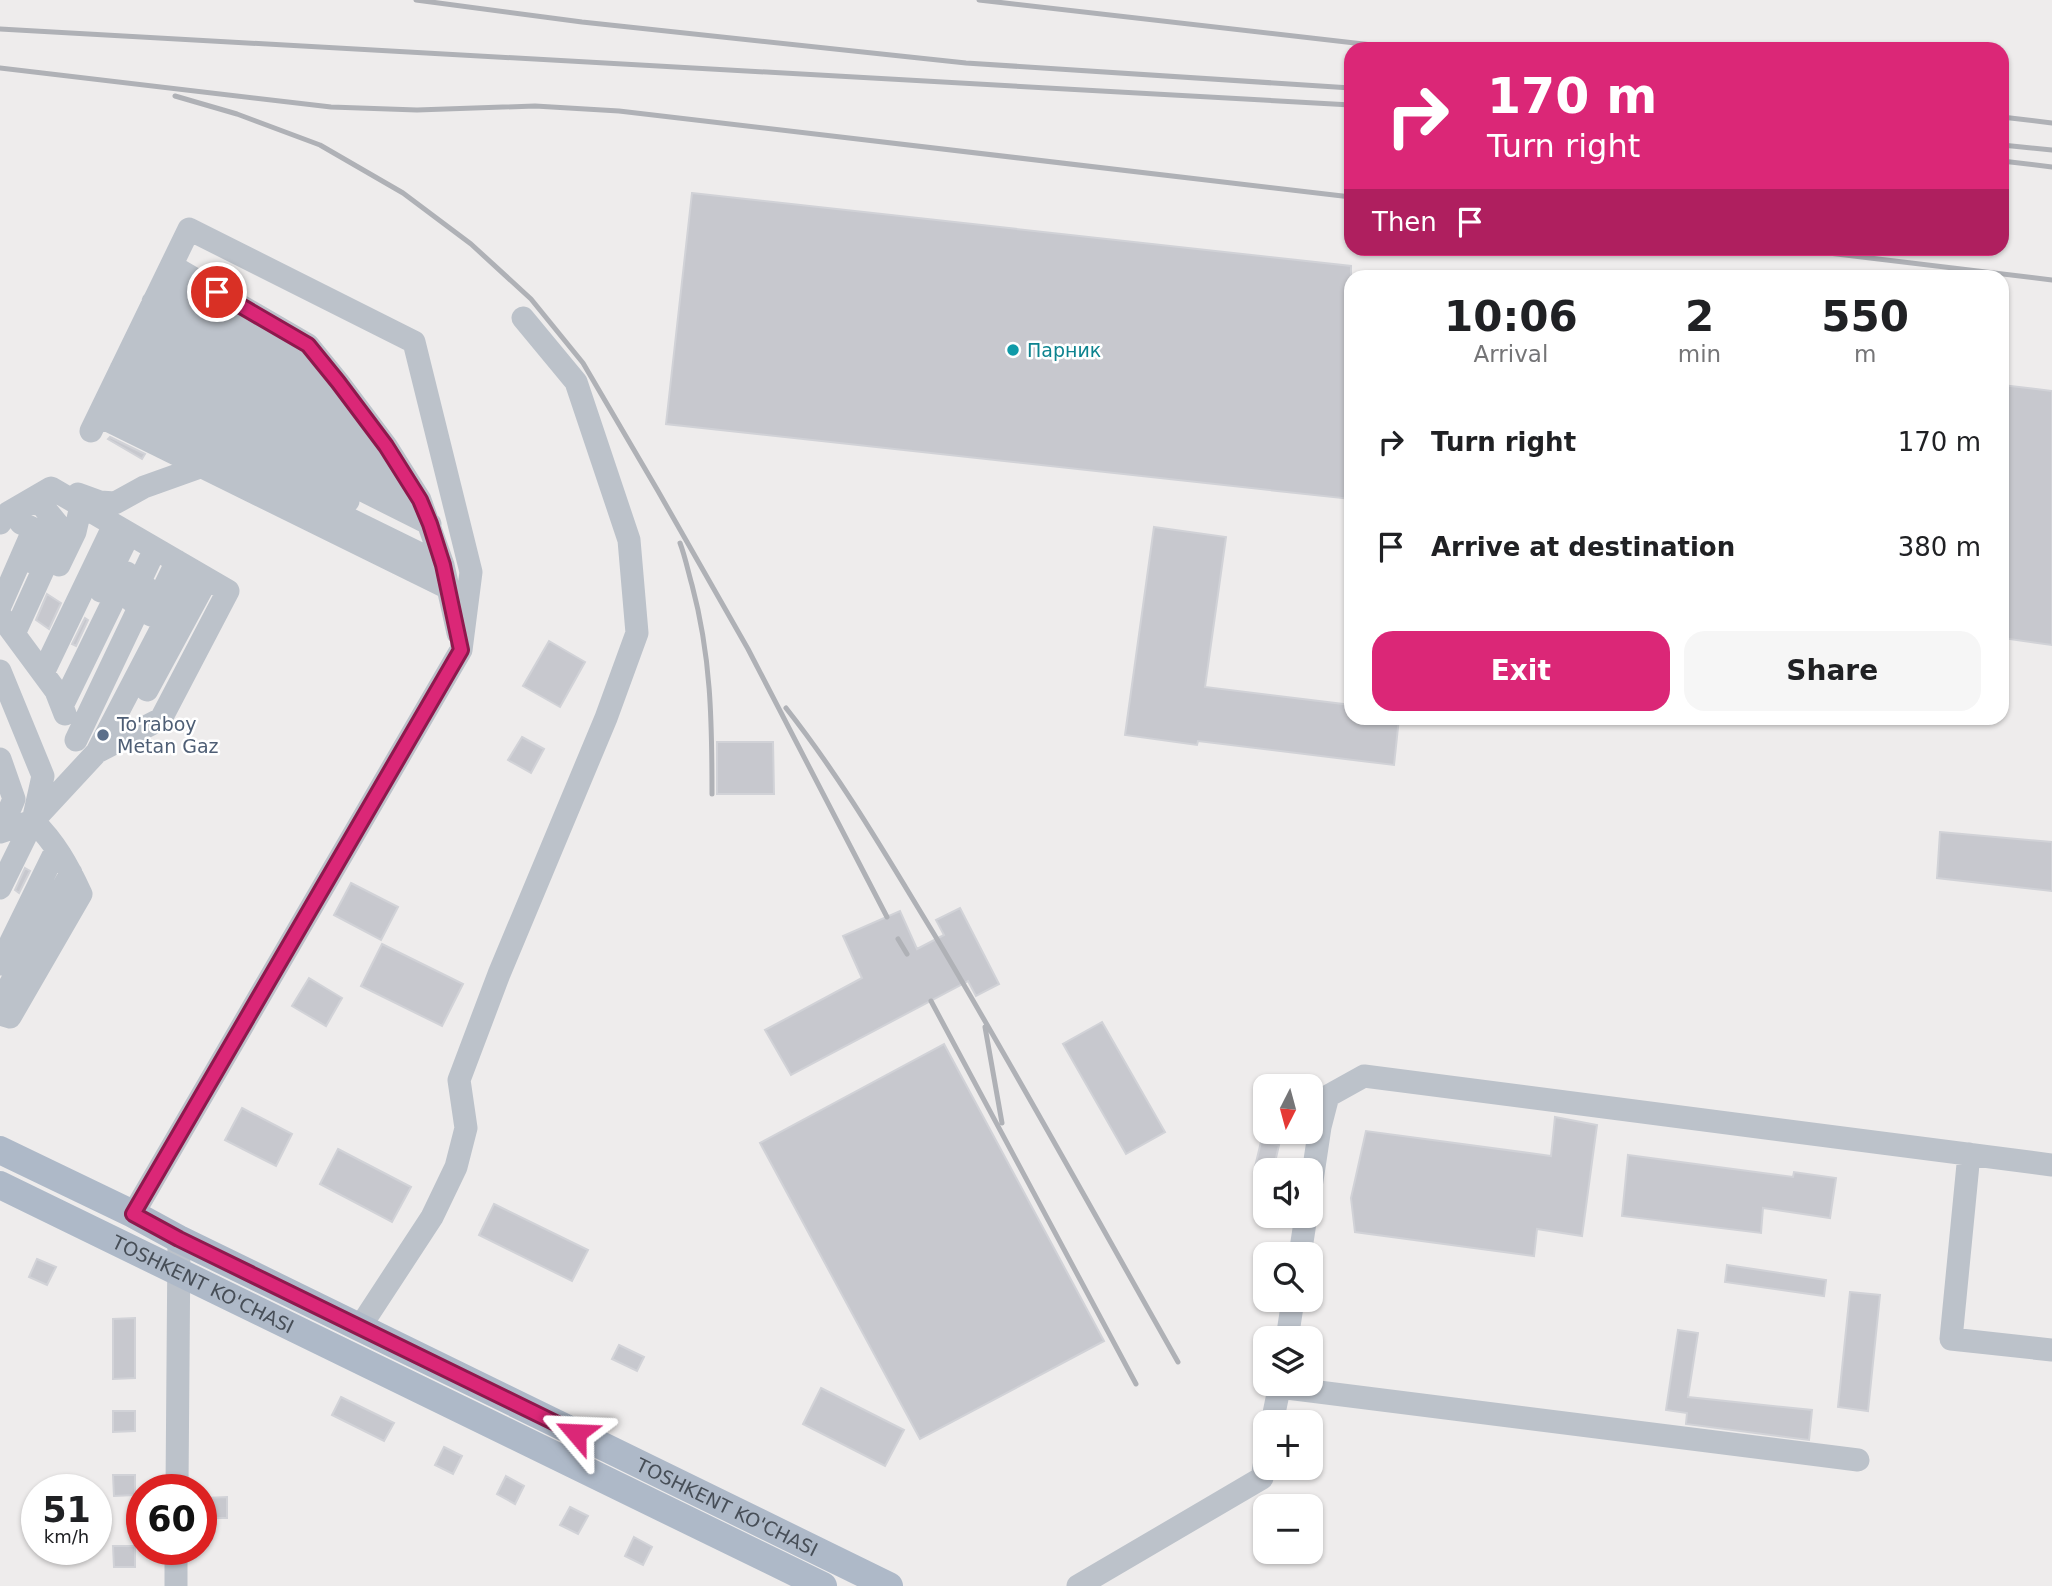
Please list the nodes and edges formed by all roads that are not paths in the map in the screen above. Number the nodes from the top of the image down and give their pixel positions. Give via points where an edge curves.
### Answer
1 (523, 318) dead end
2 (130, 351) junction
3 (362, 414) junction
4 (386, 446) junction
5 (200, 467) junction
6 (401, 472) junction
7 (51, 488) junction
8 (420, 500) junction
9 (81, 506) junction
10 (14, 516) edge
11 (436, 545) junction
12 (160, 552) junction
13 (0, 573) edge
14 (448, 589) junction
15 (461, 650) junction
16 (0, 671) edge
17 (46, 685) edge
18 (0, 712) edge
19 (0, 760) edge
20 (35, 812) junction
21 (1, 824) edge
22 (64, 862) junction
23 (0, 888) edge
24 (0, 946) edge
25 (0, 964) edge
26 (0, 986) edge
27 (1, 1011) edge
28 (0, 1150) edge
29 (1969, 1154) junction
30 (1315, 1158) edge
31 (2052, 1165) edge
32 (0, 1185) edge
33 (133, 1214) junction
34 (179, 1239) junction
35 (179, 1272) junction
36 (360, 1327) junction
37 (2052, 1350) edge
38 (1323, 1392) edge
39 (1858, 1460) dead end
40 (177, 1474) edge
41 (1259, 1480) edge
42 (176, 1565) edge
43 (176, 1586) edge
44 (822, 1586) edge
45 (889, 1586) edge
46 (1078, 1586) edge

1 - 36 street via 576,382 629,540 637,633 459,1080 466,1128 456,1167 432,1217
2 - 3 street
2 - 3 street via 338,382
2 - 4 street
2 - 5 street
2 - 6 street
2 - 8 street
2 - 11 street
2 - 11 street
2 - 15 street via 189,229 414,342 471,572
3 - 4 street
4 - 6 street
5 - 7 street via 115,503
5 - 14 street
6 - 8 street
7 - 9 street
7 - 10 street
8 - 11 street
9 - 12 street
9 - 17 street
10 - 13 street via 15,543
10 - 17 street via 30,537
10 - 17 street via 41,504 59,526 49,557
11 - 14 street
12 - 17 street
12 - 17 street
12 - 17 street
12 - 17 street
12 - 17 street via 129,735
14 - 15 street
15 - 33 street
16 - 20 street via 43,776
17 - 20 street
18 - 20 street
19 - 21 street via 15,799
20 - 21 street
20 - 22 street
20 - 23 street
22 - 24 street
22 - 25 street
22 - 26 street
22 - 27 street via 81,894 10,1017
28 - 33 main road, TOSHKENT KO'CHASI
29 - 30 street via 1364,1076 1328,1096
29 - 31 street
29 - 37 street via 1951,1339
32 - 35 main road, TOSHKENT KO'CHASI
33 - 34 main road, TOSHKENT KO'CHASI
34 - 35 street
34 - 36 main road, TOSHKENT KO'CHASI
35 - 40 street
35 - 44 main road, TOSHKENT KO'CHASI
36 - 45 main road, TOSHKENT KO'CHASI
38 - 39 street
41 - 46 street
42 - 43 street

